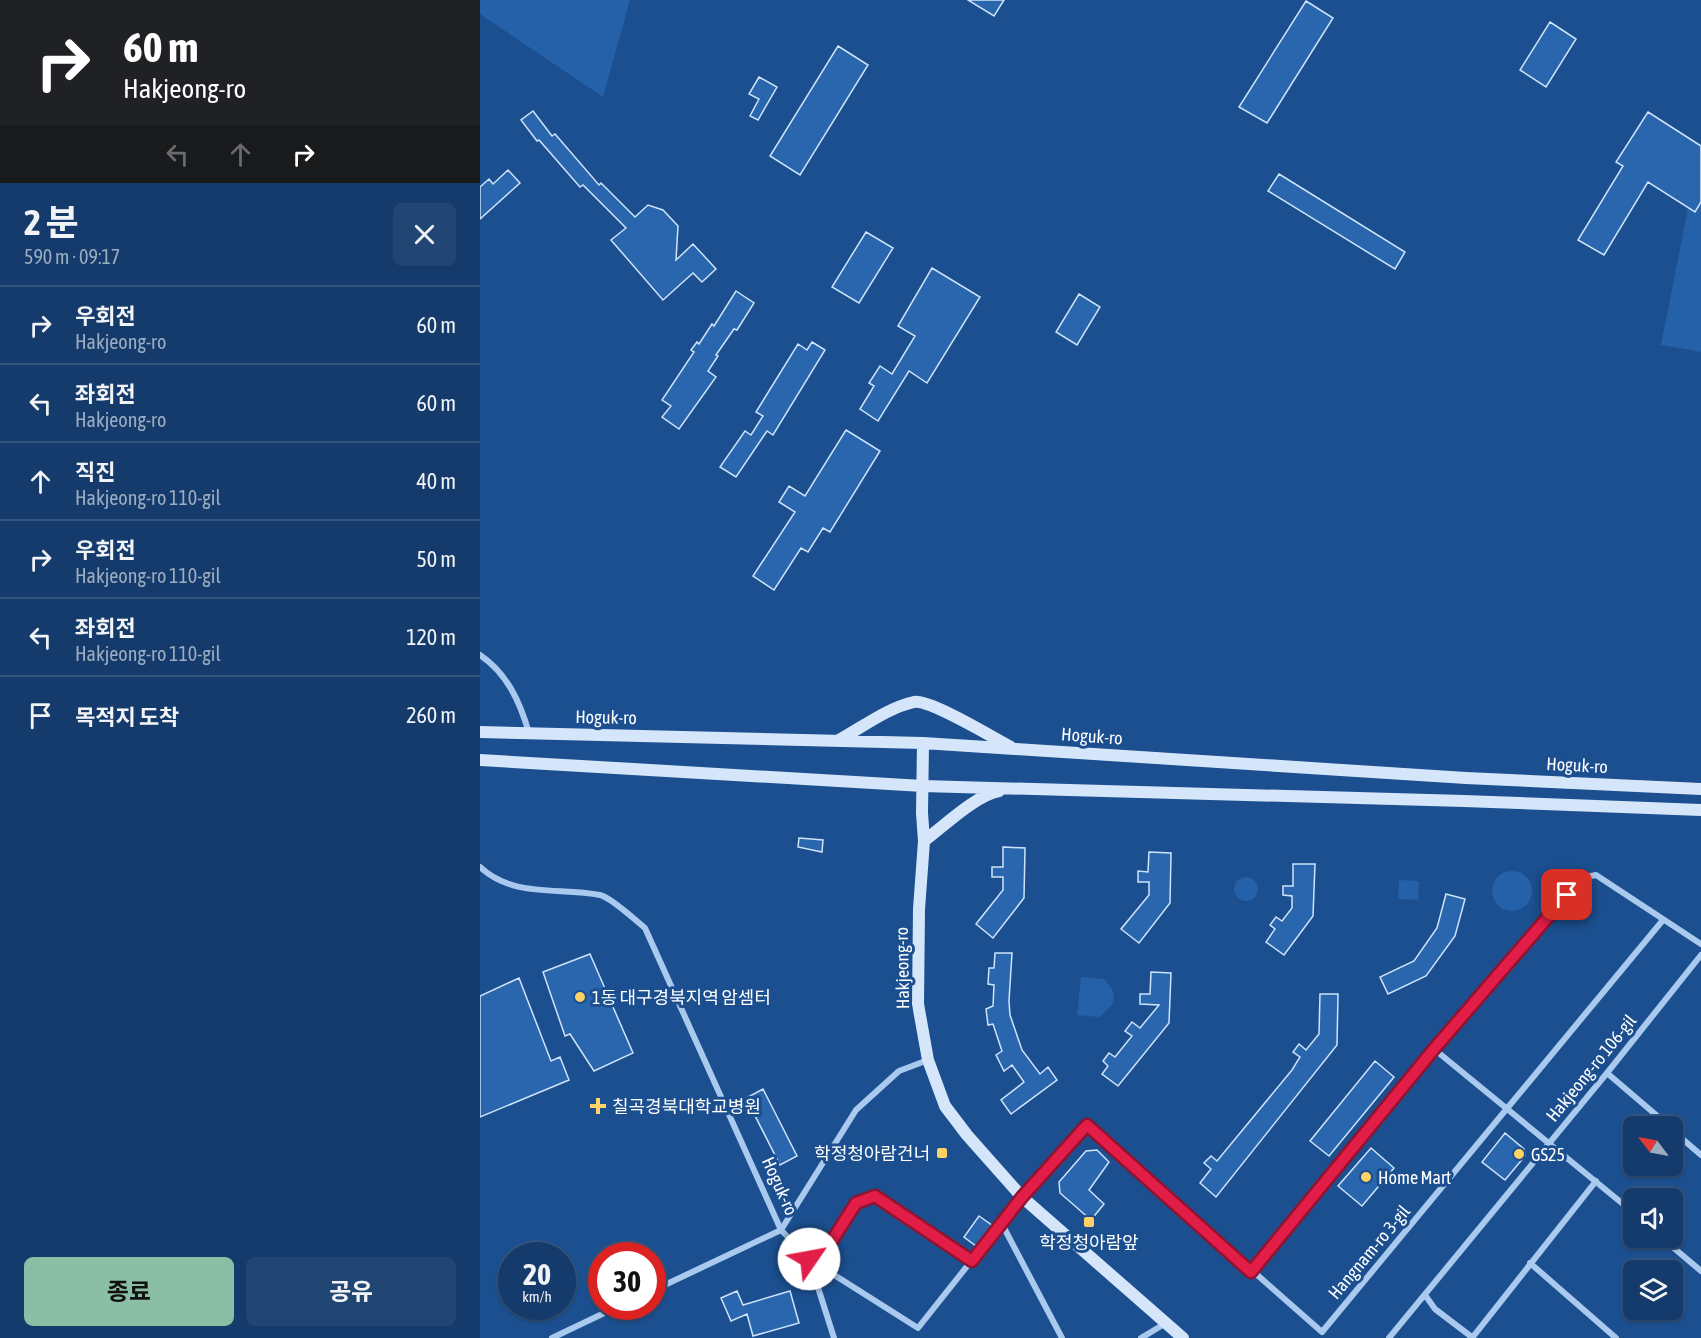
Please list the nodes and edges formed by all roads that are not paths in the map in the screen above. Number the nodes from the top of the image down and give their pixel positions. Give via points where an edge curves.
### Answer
1 (480, 655) edge
2 (480, 732) edge
3 (529, 733) junction
4 (838, 741) junction
5 (923, 743) junction
6 (1016, 749) junction
7 (480, 759) edge
8 (924, 786) junction
9 (1022, 788) junction
10 (1701, 789) edge
11 (1701, 810) edge
12 (924, 841) junction
13 (480, 867) edge
14 (1663, 920) junction
15 (1701, 944) edge
16 (1701, 955) edge
17 (1434, 1049) junction
18 (928, 1060) junction
19 (1607, 1073) junction
20 (1509, 1109) junction
21 (1656, 1116) edge
22 (1683, 1139) edge
23 (1548, 1143) junction
24 (1701, 1155) edge
25 (1596, 1181) junction
26 (1022, 1197) junction
27 (1623, 1204) edge
28 (1002, 1224) junction
29 (781, 1230) junction
30 (1674, 1248) edge
31 (809, 1259) junction
32 (972, 1261) junction
33 (1530, 1263) junction
34 (817, 1264) junction
35 (1701, 1271) edge
36 (1251, 1272) junction
37 (666, 1284) edge
38 (1425, 1296) junction
39 (590, 1320) edge
40 (1166, 1323) junction
41 (552, 1338) edge
42 (834, 1338) edge
43 (1062, 1338) edge
44 (1141, 1338) edge
45 (1183, 1338) edge
46 (1389, 1338) edge
47 (1472, 1338) edge
48 (1616, 1338) edge

1 - 3 street via 505,678 521,706
2 - 3 main road, Hoguk-ro
3 - 4 main road, Hoguk-ro
4 - 5 main road, Hoguk-ro
4 - 6 main road via 891,710 917,701 948,712
5 - 6 main road, Hoguk-ro
5 - 8 main road, Hakjeong-ro
6 - 10 main road, Hoguk-ro
7 - 8 main road
8 - 9 main road
8 - 12 main road, Hakjeong-ro
9 - 11 main road
9 - 12 main road via 991,793 973,802
12 - 18 main road, Hakjeong-ro via 918,1004
13 - 29 street, Hoguk-ro via 497,881 519,887 603,895 645,928
14 - 15 street
14 - 17 street via 1596,875 1581,878
14 - 20 street, Hangnam-ro 3-gil
16 - 19 street, Hakjeong-ro 106-gil
17 - 20 street
17 - 36 street
18 - 26 main road, Hakjeong-ro via 945,1107
18 - 29 street via 899,1071 856,1110
19 - 21 street
19 - 23 street, Hakjeong-ro 106-gil
20 - 23 street
20 - 36 street, Hangnam-ro 3-gil via 1322,1332
22 - 24 street
23 - 25 street
23 - 38 street, Hakjeong-ro 106-gil
25 - 27 street
25 - 33 street
26 - 28 street
26 - 36 street via 1087,1125
26 - 40 main road, Hakjeong-ro
28 - 32 street
28 - 43 street
29 - 31 street
29 - 37 street
30 - 35 street
31 - 34 street
31 - 42 street
32 - 34 street via 918,1328
32 - 34 street via 875,1196 856,1203
33 - 47 street
33 - 48 street
38 - 46 street, Hakjeong-ro 106-gil
38 - 47 street via 1435,1309
39 - 41 street
40 - 44 street
40 - 45 main road, Hakjeong-ro

